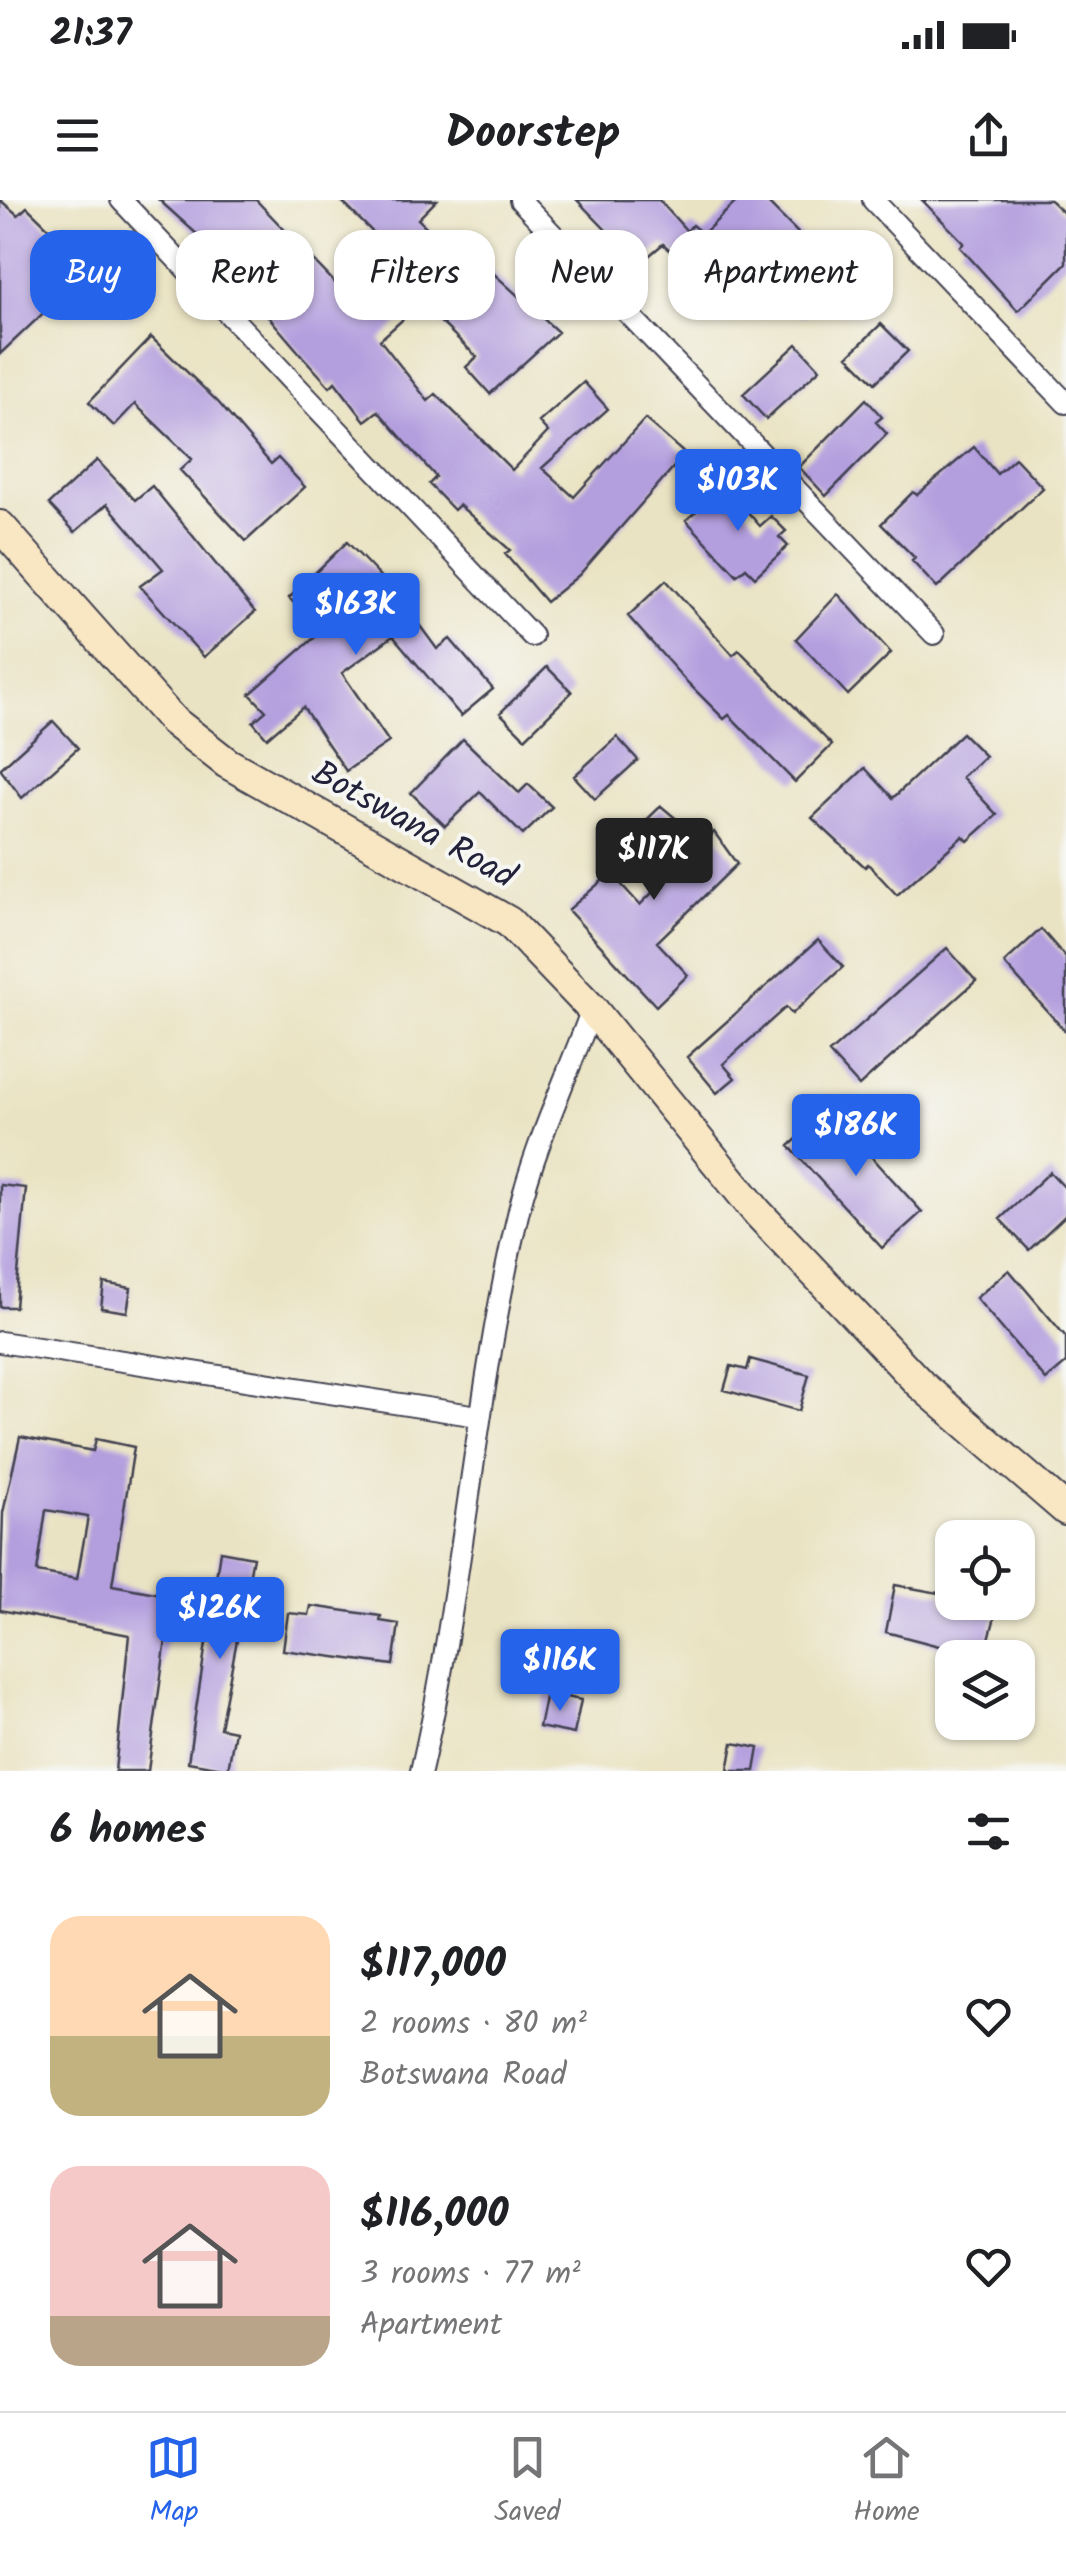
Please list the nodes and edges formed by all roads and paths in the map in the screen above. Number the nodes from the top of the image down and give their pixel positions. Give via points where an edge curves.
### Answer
1 (121, 200) edge
2 (520, 200) edge
3 (873, 200) edge
4 (1066, 403) edge
5 (0, 526) edge
6 (934, 634) dead end
7 (532, 636) dead end
8 (592, 1009) junction
9 (0, 1342) edge
10 (478, 1416) junction
11 (1066, 1510) edge
12 (421, 1771) edge

1 - 7 street
2 - 6 street
3 - 4 street
5 - 8 street, Botswana Road via 172,720 241,771 509,922
8 - 10 street via 520,1206
8 - 11 street, Botswana Road via 757,1212 825,1284 920,1384
9 - 10 street
10 - 12 street

